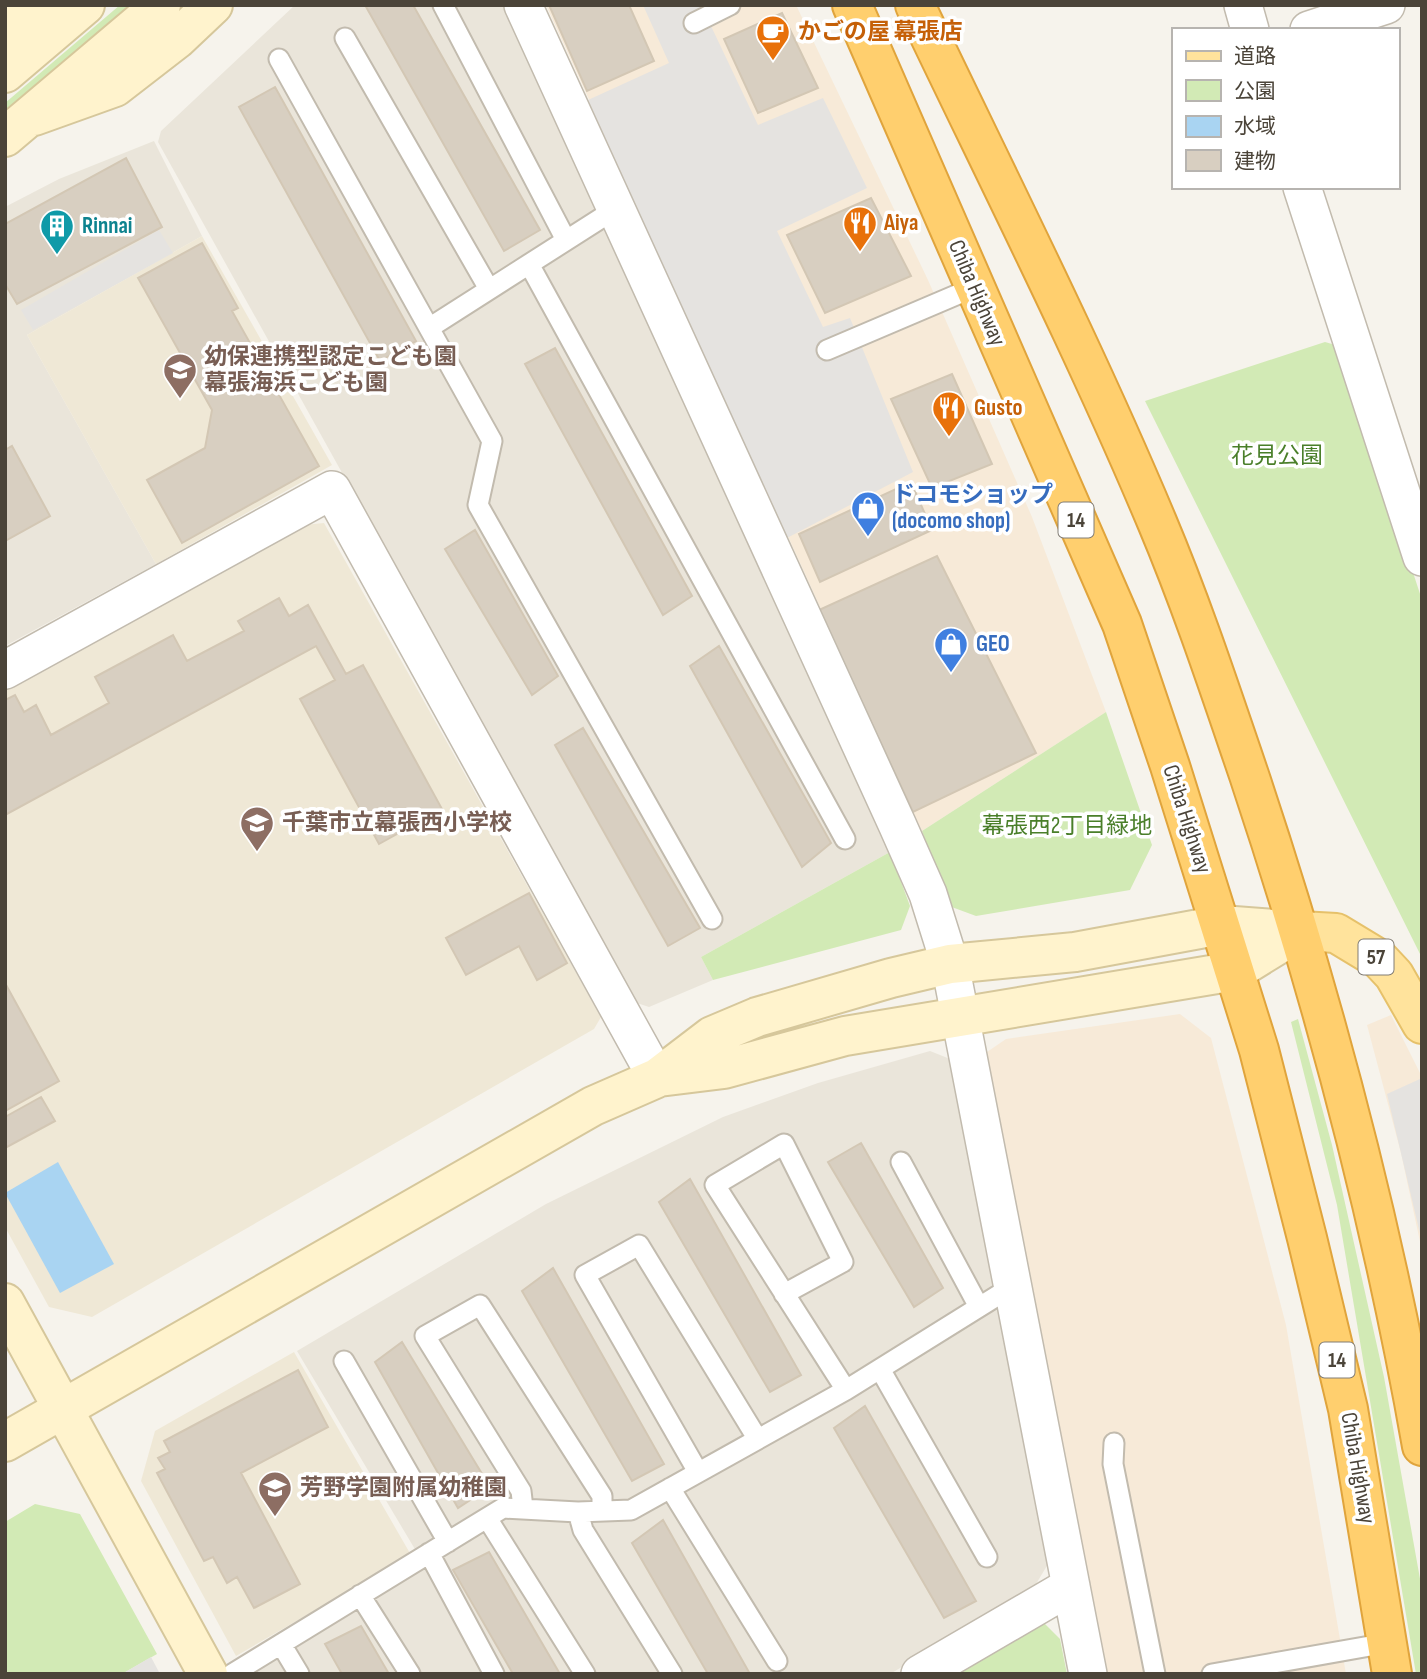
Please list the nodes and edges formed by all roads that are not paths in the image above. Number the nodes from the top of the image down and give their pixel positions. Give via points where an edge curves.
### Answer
1 (85, 5) edge
2 (213, 5) edge
3 (443, 5) edge
4 (523, 5) edge
5 (730, 5) edge
6 (852, 5) edge
7 (915, 5) edge
8 (1242, 5) edge
9 (1386, 5) edge
10 (158, 9) edge
11 (694, 23) dead end
12 (1249, 28) edge
13 (1315, 28) edge
14 (345, 38) dead end
15 (279, 59) dead end
16 (5, 73) edge
17 (19, 126) edge
18 (1303, 189) edge
19 (617, 208) junction
20 (566, 240) junction
21 (529, 264) junction
22 (975, 287) junction
23 (489, 289) junction
24 (429, 328) junction
25 (827, 350) dead end
26 (1419, 542) edge
27 (5, 670) edge
28 (845, 839) dead end
29 (712, 919) dead end
30 (1220, 926) junction
31 (1300, 931) junction
32 (950, 964) junction
33 (1235, 971) junction
34 (960, 1017) junction
35 (1422, 1024) edge
36 (657, 1078) junction
37 (901, 1162) dead end
38 (1013, 1286) junction
39 (785, 1294) junction
40 (5, 1303) edge
41 (979, 1307) junction
42 (344, 1362) dead end
43 (1414, 1363) edge
44 (880, 1369) junction
45 (846, 1390) junction
46 (62, 1409) junction
47 (757, 1438) junction
48 (5, 1442) edge
49 (1114, 1443) dead end
50 (1422, 1446) edge
51 (698, 1472) junction
52 (670, 1488) junction
53 (523, 1508) junction
54 (603, 1511) junction
55 (578, 1512) junction
56 (487, 1518) junction
57 (448, 1542) junction
58 (429, 1553) junction
59 (986, 1557) dead end
60 (1071, 1586) junction
61 (360, 1595) junction
62 (281, 1644) junction
63 (1390, 1659) edge
64 (777, 1661) dead end
65 (212, 1673) edge
66 (299, 1674) edge
67 (410, 1674) edge
68 (495, 1674) edge
69 (584, 1674) edge
70 (672, 1674) edge
71 (920, 1674) edge
72 (1088, 1674) edge
73 (1155, 1674) edge
74 (1212, 1674) edge

1 - 16 street
2 - 17 street via 115,87
3 - 20 lane
4 - 19 street
5 - 11 lane
6 - 22 highway, Chiba Highway / 14
7 - 31 highway via 1157,522 1214,673
8 - 12 street
9 - 13 street
10 - 17 street
14 - 23 lane
15 - 24 lane
18 - 26 street
19 - 20 lane
19 - 32 street via 913,859
20 - 21 lane
21 - 23 lane
21 - 28 lane
22 - 25 lane
22 - 30 highway, Chiba Highway / 14 via 1122,624
23 - 24 lane
24 - 29 lane via 492,441 478,505
27 - 36 street via 332,490
30 - 31 street
30 - 32 street via 1075,953
30 - 33 highway, Chiba Highway / 14
31 - 33 street
31 - 35 main road, 57 via 1335,933 1380,958
31 - 43 highway
32 - 34 street
32 - 36 street via 757,1017 712,1036
33 - 34 street
33 - 63 highway, Chiba Highway / 14 via 1348,1409
34 - 36 street via 845,1036 724,1069
34 - 38 street
36 - 46 street via 593,1105
37 - 41 lane
38 - 41 lane
38 - 60 street
39 - 39 lane via 715,1185 784,1144 844,1262
39 - 45 lane
40 - 46 street
41 - 44 lane
42 - 57 lane
43 - 50 highway
44 - 45 lane
44 - 59 lane
45 - 47 lane
46 - 48 street
46 - 65 street
47 - 51 lane
47 - 51 lane via 639,1245 585,1275
49 - 73 lane via 1113,1464
51 - 52 lane
52 - 54 lane via 631,1510
52 - 64 lane
53 - 54 lane via 520,1491 425,1336 480,1305 602,1496
53 - 55 lane
53 - 56 lane via 503,1508
54 - 55 lane
55 - 70 lane via 583,1530
56 - 57 lane
56 - 69 lane
57 - 58 lane
58 - 61 lane
58 - 68 lane
60 - 71 street
60 - 72 street
61 - 62 lane
61 - 67 lane
62 - 65 lane
62 - 66 lane
63 - 74 lane

